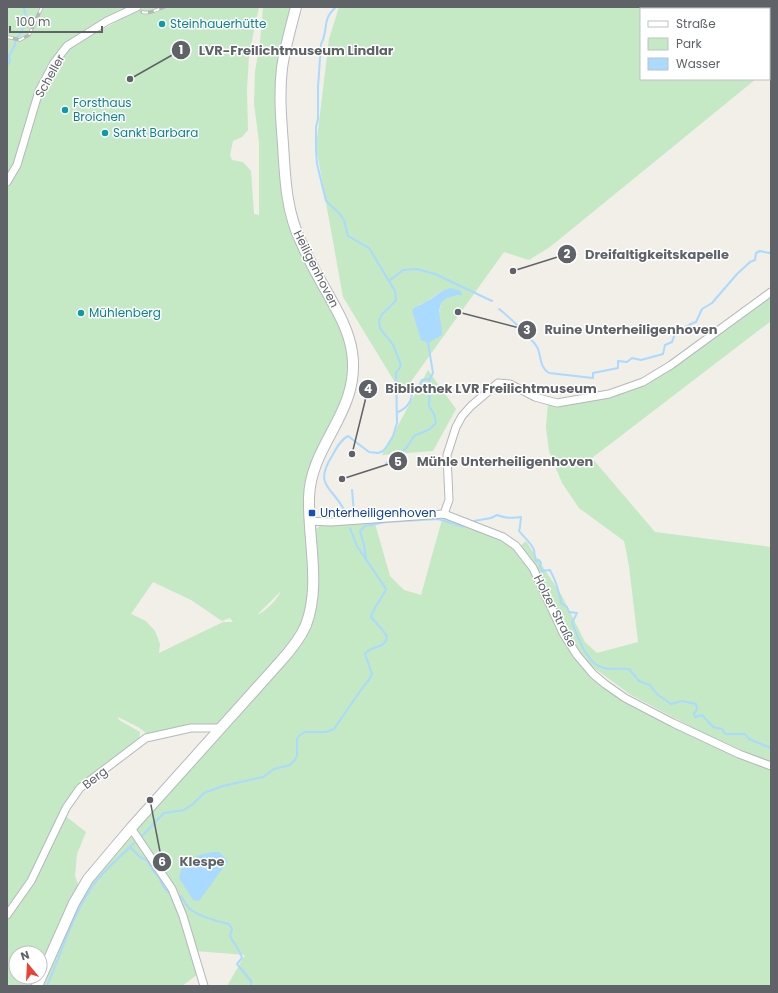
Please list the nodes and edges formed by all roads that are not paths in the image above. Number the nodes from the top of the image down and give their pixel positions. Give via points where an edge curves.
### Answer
1 (137, 7) edge
2 (296, 7) edge
3 (7, 182) edge
4 (771, 292) edge
5 (444, 514) junction
6 (309, 521) junction
7 (221, 728) junction
8 (771, 766) edge
9 (131, 828) junction
10 (7, 915) edge
11 (37, 986) edge
12 (204, 986) edge

1 - 3 street, Scheller via 107,21 67,46 54,63 39,91 17,165
2 - 6 main road, Heiligenhoven via 282,68 281,111 286,188 300,241 343,324 352,351 353,367 345,406 311,478 308,497
4 - 5 street via 671,365 643,382 609,394 557,402 535,397 510,384 498,383 471,406 456,427 447,455 449,500
5 - 6 street via 331,522
5 - 8 street, Holzer Straße via 503,537 516,546 533,568 563,633 577,655 604,684 673,724
6 - 7 main road, Heiligenhoven via 313,593 305,627 294,646
7 - 9 main road, Heiligenhoven
7 - 10 street, Berg via 191,728 146,738 80,788 66,808 31,881
9 - 11 main road, Heiligenhoven via 88,880 74,903
9 - 12 street via 172,888

